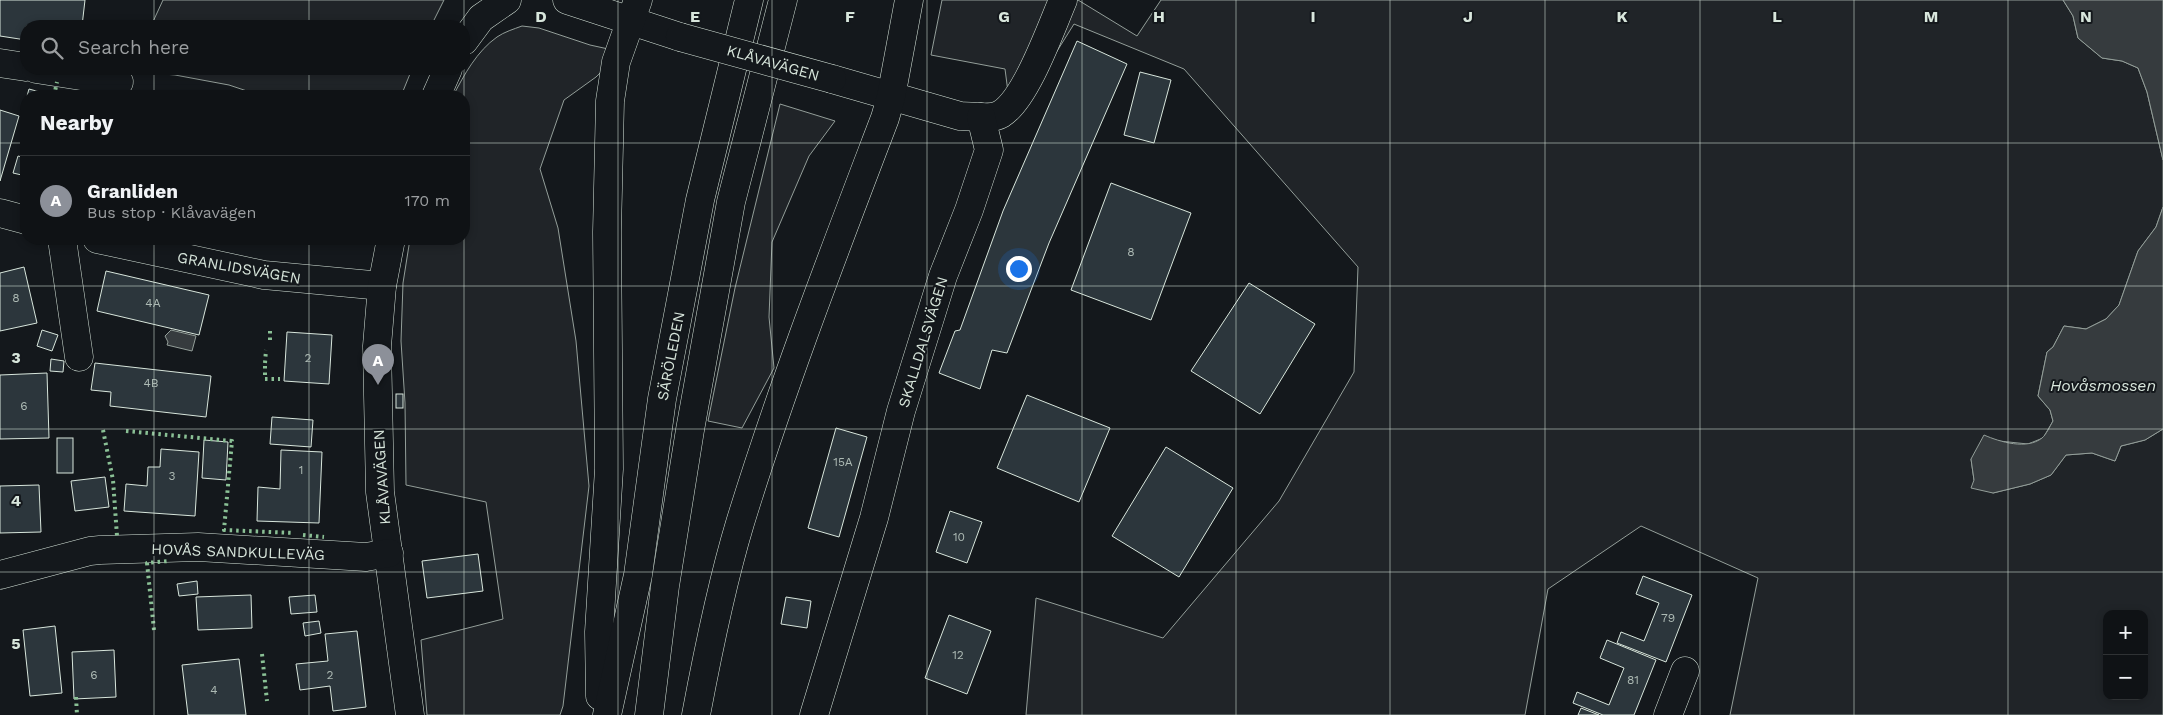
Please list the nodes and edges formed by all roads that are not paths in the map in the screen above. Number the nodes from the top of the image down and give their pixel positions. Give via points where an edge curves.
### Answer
1 (507, 0) edge
2 (567, 0) edge
3 (749, 0) edge
4 (783, 0) edge
5 (909, 0) edge
6 (1063, 0) edge
7 (634, 10) edge
8 (470, 32) edge
9 (0, 63) edge
10 (20, 66) edge
11 (74, 75) edge
12 (445, 75) edge
13 (119, 82) dead end
14 (439, 90) edge
15 (891, 97) junction
16 (981, 117) junction
17 (0, 213) edge
18 (20, 218) edge
19 (63, 245) edge
20 (125, 245) edge
21 (390, 245) edge
22 (382, 286) junction
23 (79, 357) dead end
24 (389, 553) junction
25 (0, 575) edge
26 (1685, 671) dead end
27 (410, 715) edge
28 (601, 715) edge
29 (607, 715) edge
30 (649, 715) edge
31 (696, 715) edge
32 (814, 715) edge
33 (1668, 715) edge

1 - 8 main road via 480,18
2 - 7 main road, KLÅVAVÄGEN
3 - 29 main road, SÄRÖLEDEN via 700,200 662,399 638,576
4 - 30 main road, SÄRÖLEDEN via 731,202 690,430
5 - 15 main road
6 - 16 main road via 1013,104 1000,115
7 - 15 main road, KLÅVAVÄGEN, bridge via 680,37
7 - 28 main road via 616,62 610,101 607,232 609,468 599,632
9 - 10 main road
11 - 13 main road
12 - 14 main road
15 - 16 main road, KLÅVAVÄGEN via 960,116
15 - 31 main road via 808,319 739,525
16 - 32 main road, SKALLDALSVÄGEN via 989,150 943,276 901,411 872,526
17 - 18 main road
19 - 23 main road
20 - 22 main road, GRANLIDSVÄGEN via 264,275
21 - 22 main road, KLÅVAVÄGEN
22 - 24 main road, KLÅVAVÄGEN via 377,346 380,492
24 - 25 main road, HOVÅS SANDKULLEVÄG via 366,557 198,548 90,551
24 - 27 main road, KLÅVAVÄGEN
26 - 33 main road

